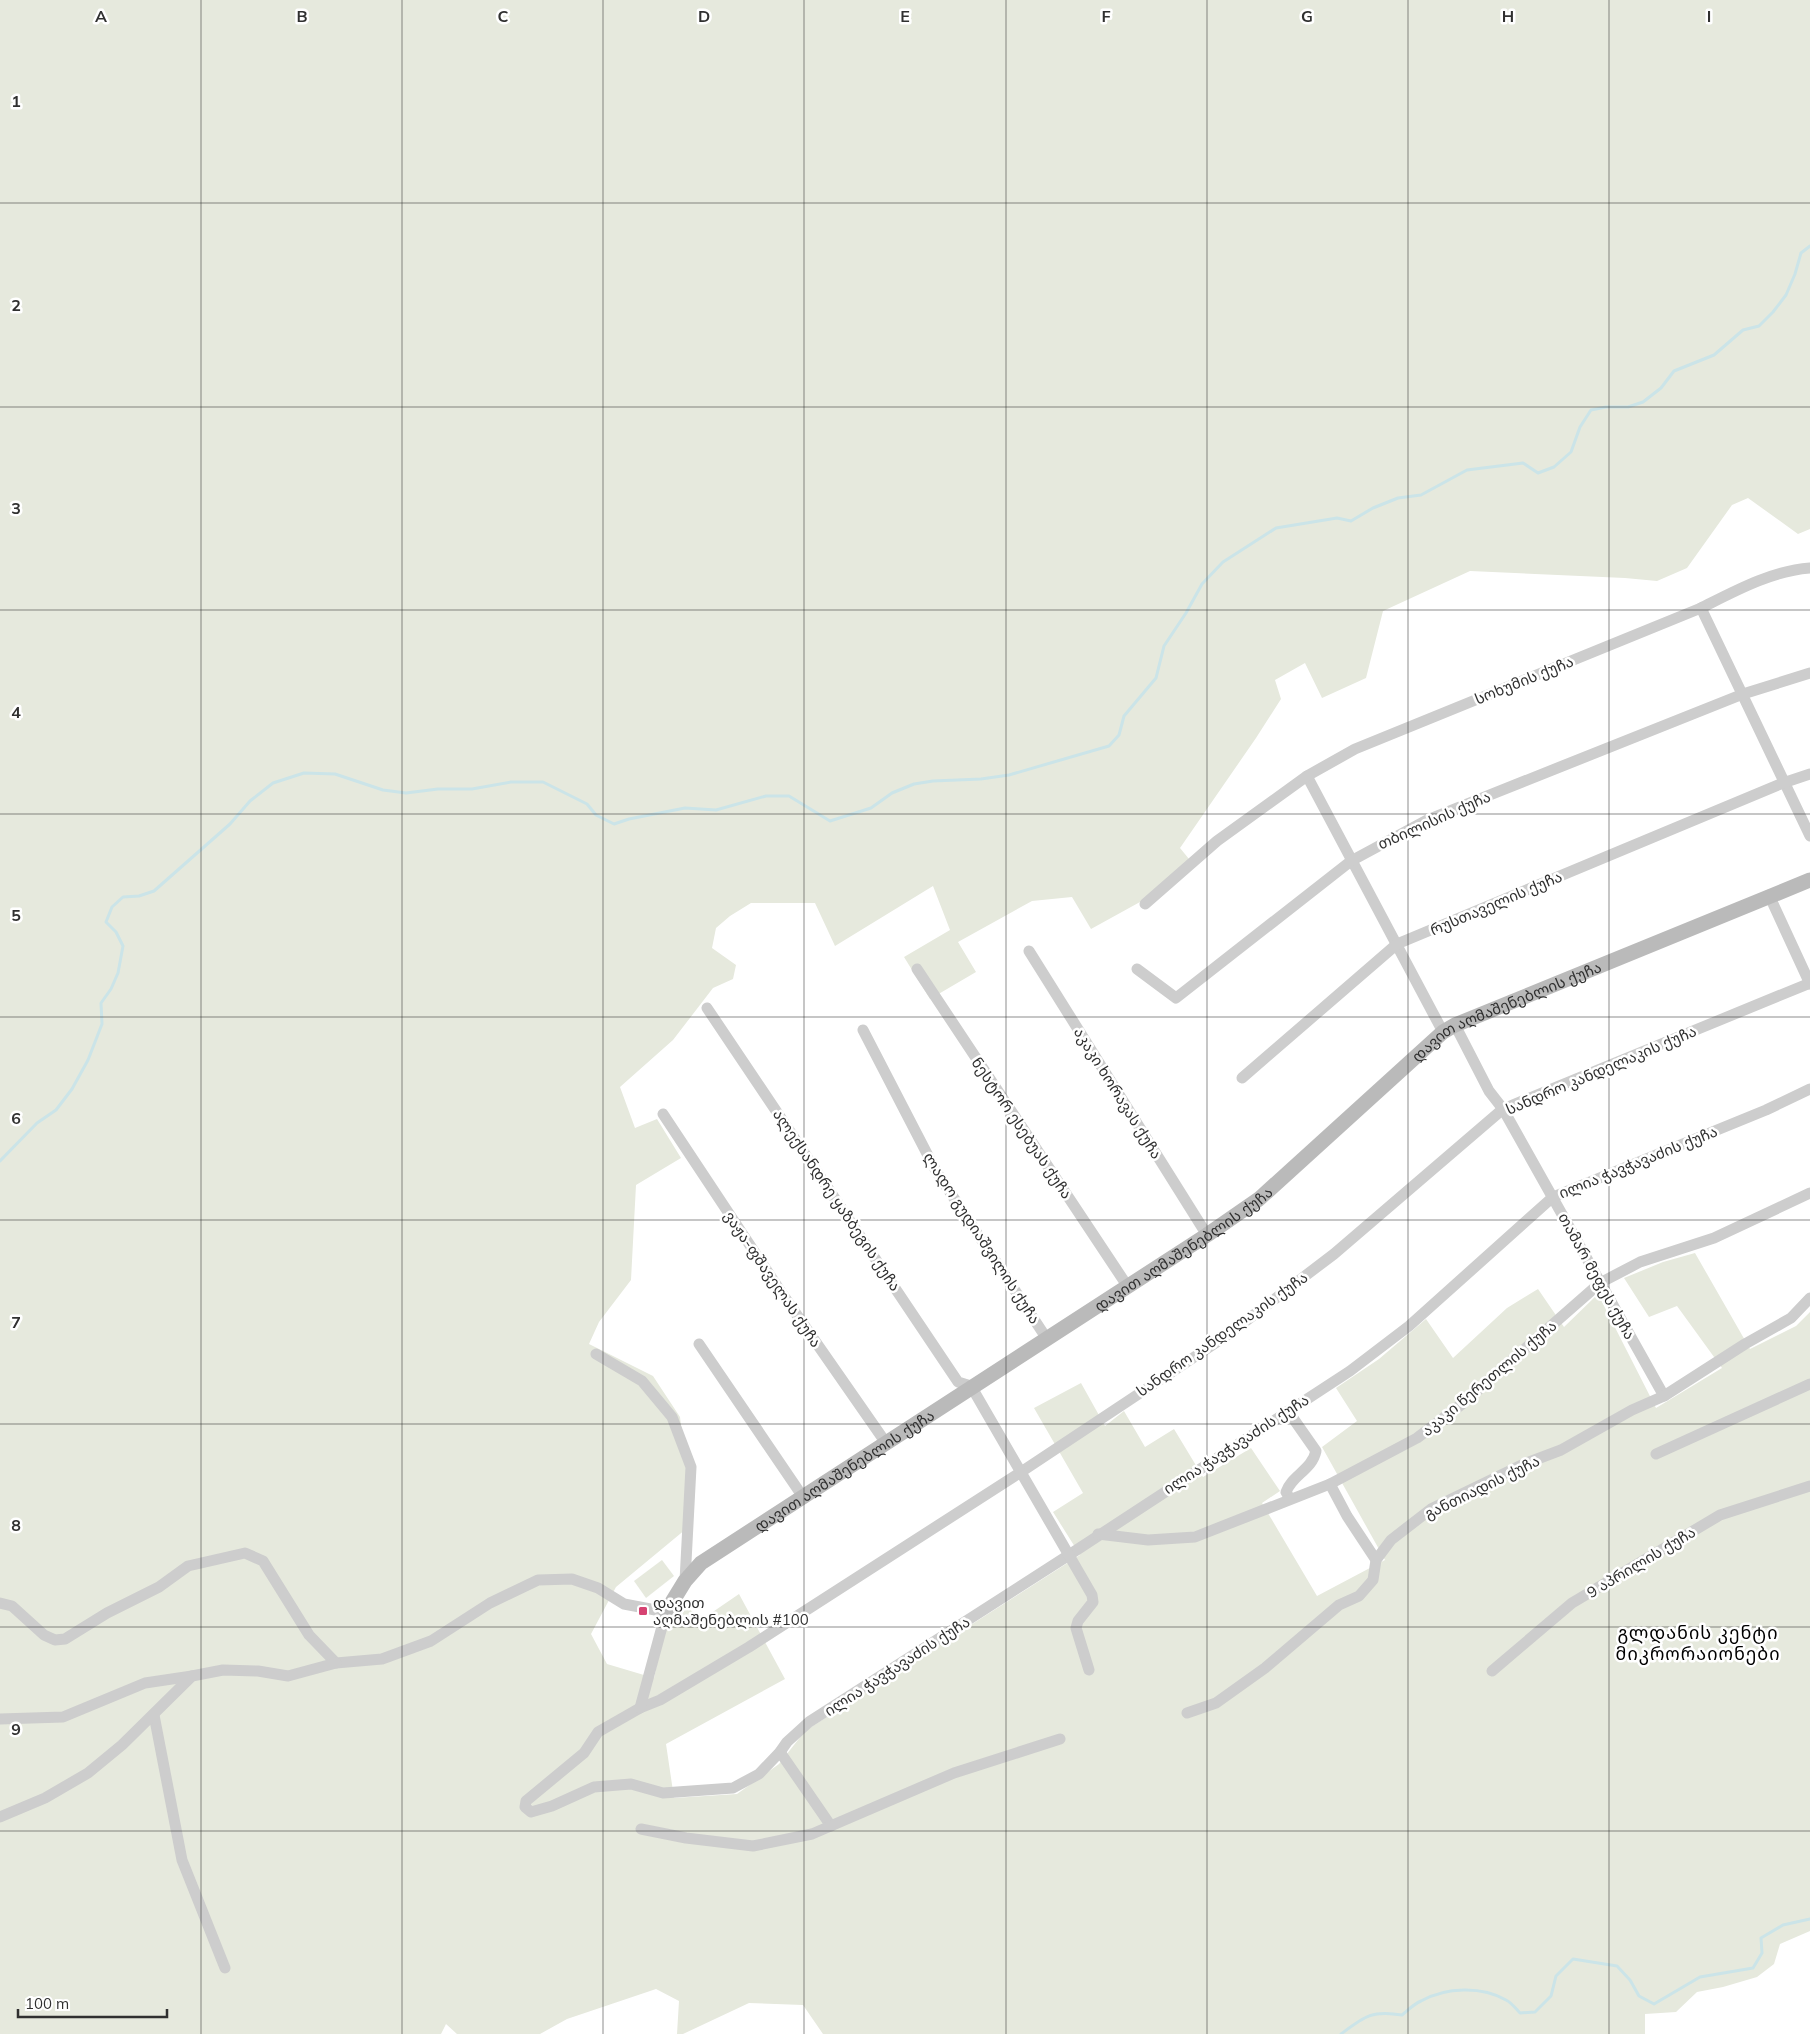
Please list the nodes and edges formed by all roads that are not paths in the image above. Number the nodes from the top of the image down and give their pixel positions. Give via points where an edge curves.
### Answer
1 (1810, 568) edge
2 (1701, 608) junction
3 (1810, 673) edge
4 (1743, 694) junction
5 (1810, 774) edge
6 (1308, 776) junction
7 (1783, 783) junction
8 (1810, 836) edge
9 (1351, 861) junction
10 (1810, 880) edge
11 (1769, 895) junction
12 (1145, 904) dead end
13 (1397, 944) junction
14 (1029, 951) dead end
15 (917, 969) dead end
16 (1137, 969) dead end
17 (1810, 983) edge
18 (707, 1008) dead end
19 (1449, 1028) junction
20 (863, 1030) dead end
21 (1242, 1078) dead end
22 (1810, 1089) edge
23 (1504, 1109) junction
24 (663, 1114) dead end
25 (1810, 1194) edge
26 (1553, 1196) junction
27 (1207, 1235) junction
28 (1600, 1283) junction
29 (1128, 1287) junction
30 (1810, 1298) edge
31 (1047, 1339) junction
32 (699, 1344) dead end
33 (596, 1354) dead end
34 (1810, 1384) edge
35 (971, 1386) junction
36 (1664, 1396) junction
37 (1288, 1411) junction
38 (886, 1443) junction
39 (1656, 1454) dead end
40 (1021, 1472) junction
41 (1330, 1484) junction
42 (1810, 1486) edge
43 (804, 1497) junction
44 (1290, 1499) junction
45 (1098, 1534) junction
46 (1069, 1555) junction
47 (1376, 1560) junction
48 (684, 1581) junction
49 (0, 1603) edge
50 (666, 1612) junction
51 (336, 1663) junction
52 (1089, 1670) dead end
53 (1492, 1671) dead end
54 (192, 1676) junction
55 (640, 1708) junction
56 (1188, 1713) dead end
57 (154, 1715) junction
58 (0, 1719) edge
59 (1060, 1739) dead end
60 (780, 1752) junction
61 (663, 1793) joint
62 (0, 1817) edge
63 (831, 1826) junction
64 (641, 1829) dead end
65 (225, 1968) dead end

1 - 2 street, სოხუმის ქუჩა via 1790,570 1746,586
2 - 4 street
2 - 6 street, სოხუმის ქუჩა via 1355,749
3 - 4 street, თბილისის ქუჩა
4 - 7 street
4 - 9 street, თბილისის ქუჩა via 1427,820
5 - 7 street, რუსთაველის ქუჩა
6 - 9 street, თამარ მეფეს ქუჩა
6 - 12 street, სოხუმის ქუჩა via 1217,840
7 - 8 street
7 - 13 street, რუსთაველის ქუჩა
9 - 13 street, თამარ მეფეს ქუჩა
9 - 16 street, თბილისის ქუჩა via 1176,998
10 - 11 street, დავით აღმაშენებლის ქუჩა
11 - 17 street
11 - 19 street, დავით აღმაშენებლის ქუჩა
13 - 19 street, თამარ მეფეს ქუჩა
13 - 21 street, რუსთაველის ქუჩა
14 - 27 street, აკაკი ხორავას ქუჩა
15 - 29 street, ნესტორ ესებუას ქუჩა
17 - 23 street, სანდრო კანდელაკის ქუჩა
18 - 35 street, ალექსანდრე ყაზბეგის ქუჩა via 958,1382
19 - 23 street, თამარ მეფეს ქუჩა
19 - 27 street, დავით აღმაშენებლის ქუჩა via 1259,1199
20 - 31 street, ლადო გუდიაშვილის ქუჩა via 936,1170
22 - 26 street, ილია ჭავჭავაძის ქუჩა
23 - 26 street, თამარ მეფეს ქუჩა
23 - 40 street, სანდრო კანდელაკის ქუჩა via 1334,1254 1234,1330
24 - 38 street, ვაჟა-ფშაველას ქუჩა via 782,1295
25 - 28 street, აკაკი წერეთლის ქუჩა via 1714,1238 1640,1262
26 - 28 street, თამარ მეფეს ქუჩა
26 - 37 street, ილია ჭავჭავაძის ქუჩა via 1409,1326
27 - 29 street, დავით აღმაშენებლის ქუჩა
28 - 36 street, თამარ მეფეს ქუჩა
28 - 41 street, აკაკი წერეთლის ქუჩა via 1462,1404 1417,1438
29 - 31 street, დავით აღმაშენებლის ქუჩა
30 - 36 street, განთიადის ქუჩა via 1791,1318
31 - 35 street, დავით აღმაშენებლის ქუჩა
32 - 43 street
33 - 48 street via 642,1381 672,1417 691,1467
34 - 39 street
35 - 38 street, დავით აღმაშენებლის ქუჩა
35 - 40 street
36 - 47 street, განთიადის ქუჩა via 1561,1450 1524,1464 1431,1509 1390,1540
37 - 44 street via 1316,1451 1308,1468 1288,1486 1286,1492
37 - 45 street, ილია ჭავჭავაძის ქუჩა
38 - 43 street, დავით აღმაშენებლის ქუჩა
40 - 46 street
40 - 55 street, სანდრო კანდელაკის ქუჩა via 749,1647 660,1700
41 - 44 street, აკაკი წერეთლის ქუჩა
41 - 47 street
42 - 53 street, 9 აპრილის ქუჩა via 1720,1515 1572,1603
43 - 48 street, დავით აღმაშენებლის ქუჩა via 700,1562
44 - 45 street, აკაკი წერეთლის ქუჩა via 1195,1538 1148,1540
45 - 46 street, ილია ჭავჭავაძის ქუჩა
46 - 52 street via 1092,1595 1093,1602 1076,1628
46 - 60 street, ილია ჭავჭავაძის ქუჩა via 809,1722
47 - 56 street, განთიადის ქუჩა via 1373,1580 1359,1596 1339,1605 1265,1668 1216,1703
48 - 50 street, დავით აღმაშენებლის ქუჩა
49 - 51 street via 12,1606 44,1635 55,1640 65,1639 159,1587 188,1566 245,1553 263,1561 309,1635
50 - 51 street via 624,1604 598,1588 572,1579 538,1580 490,1603 431,1641 382,1659
50 - 55 street, დავით აღმაშენებლის ქუჩა
51 - 54 street via 288,1676 223,1670
54 - 57 street
54 - 58 street via 145,1683 63,1717
55 - 61 street, სანდრო კანდელაკის ქუჩა via 598,1732 584,1753 526,1801 525,1807 531,1812 552,1806 594,1787 631,1784
57 - 62 street via 88,1773 45,1798
57 - 65 street via 182,1860
59 - 63 street via 954,1773
60 - 61 street, ილია ჭავჭავაძის ქუჩა via 759,1774 733,1788
60 - 63 street
63 - 64 street via 812,1834 754,1846

